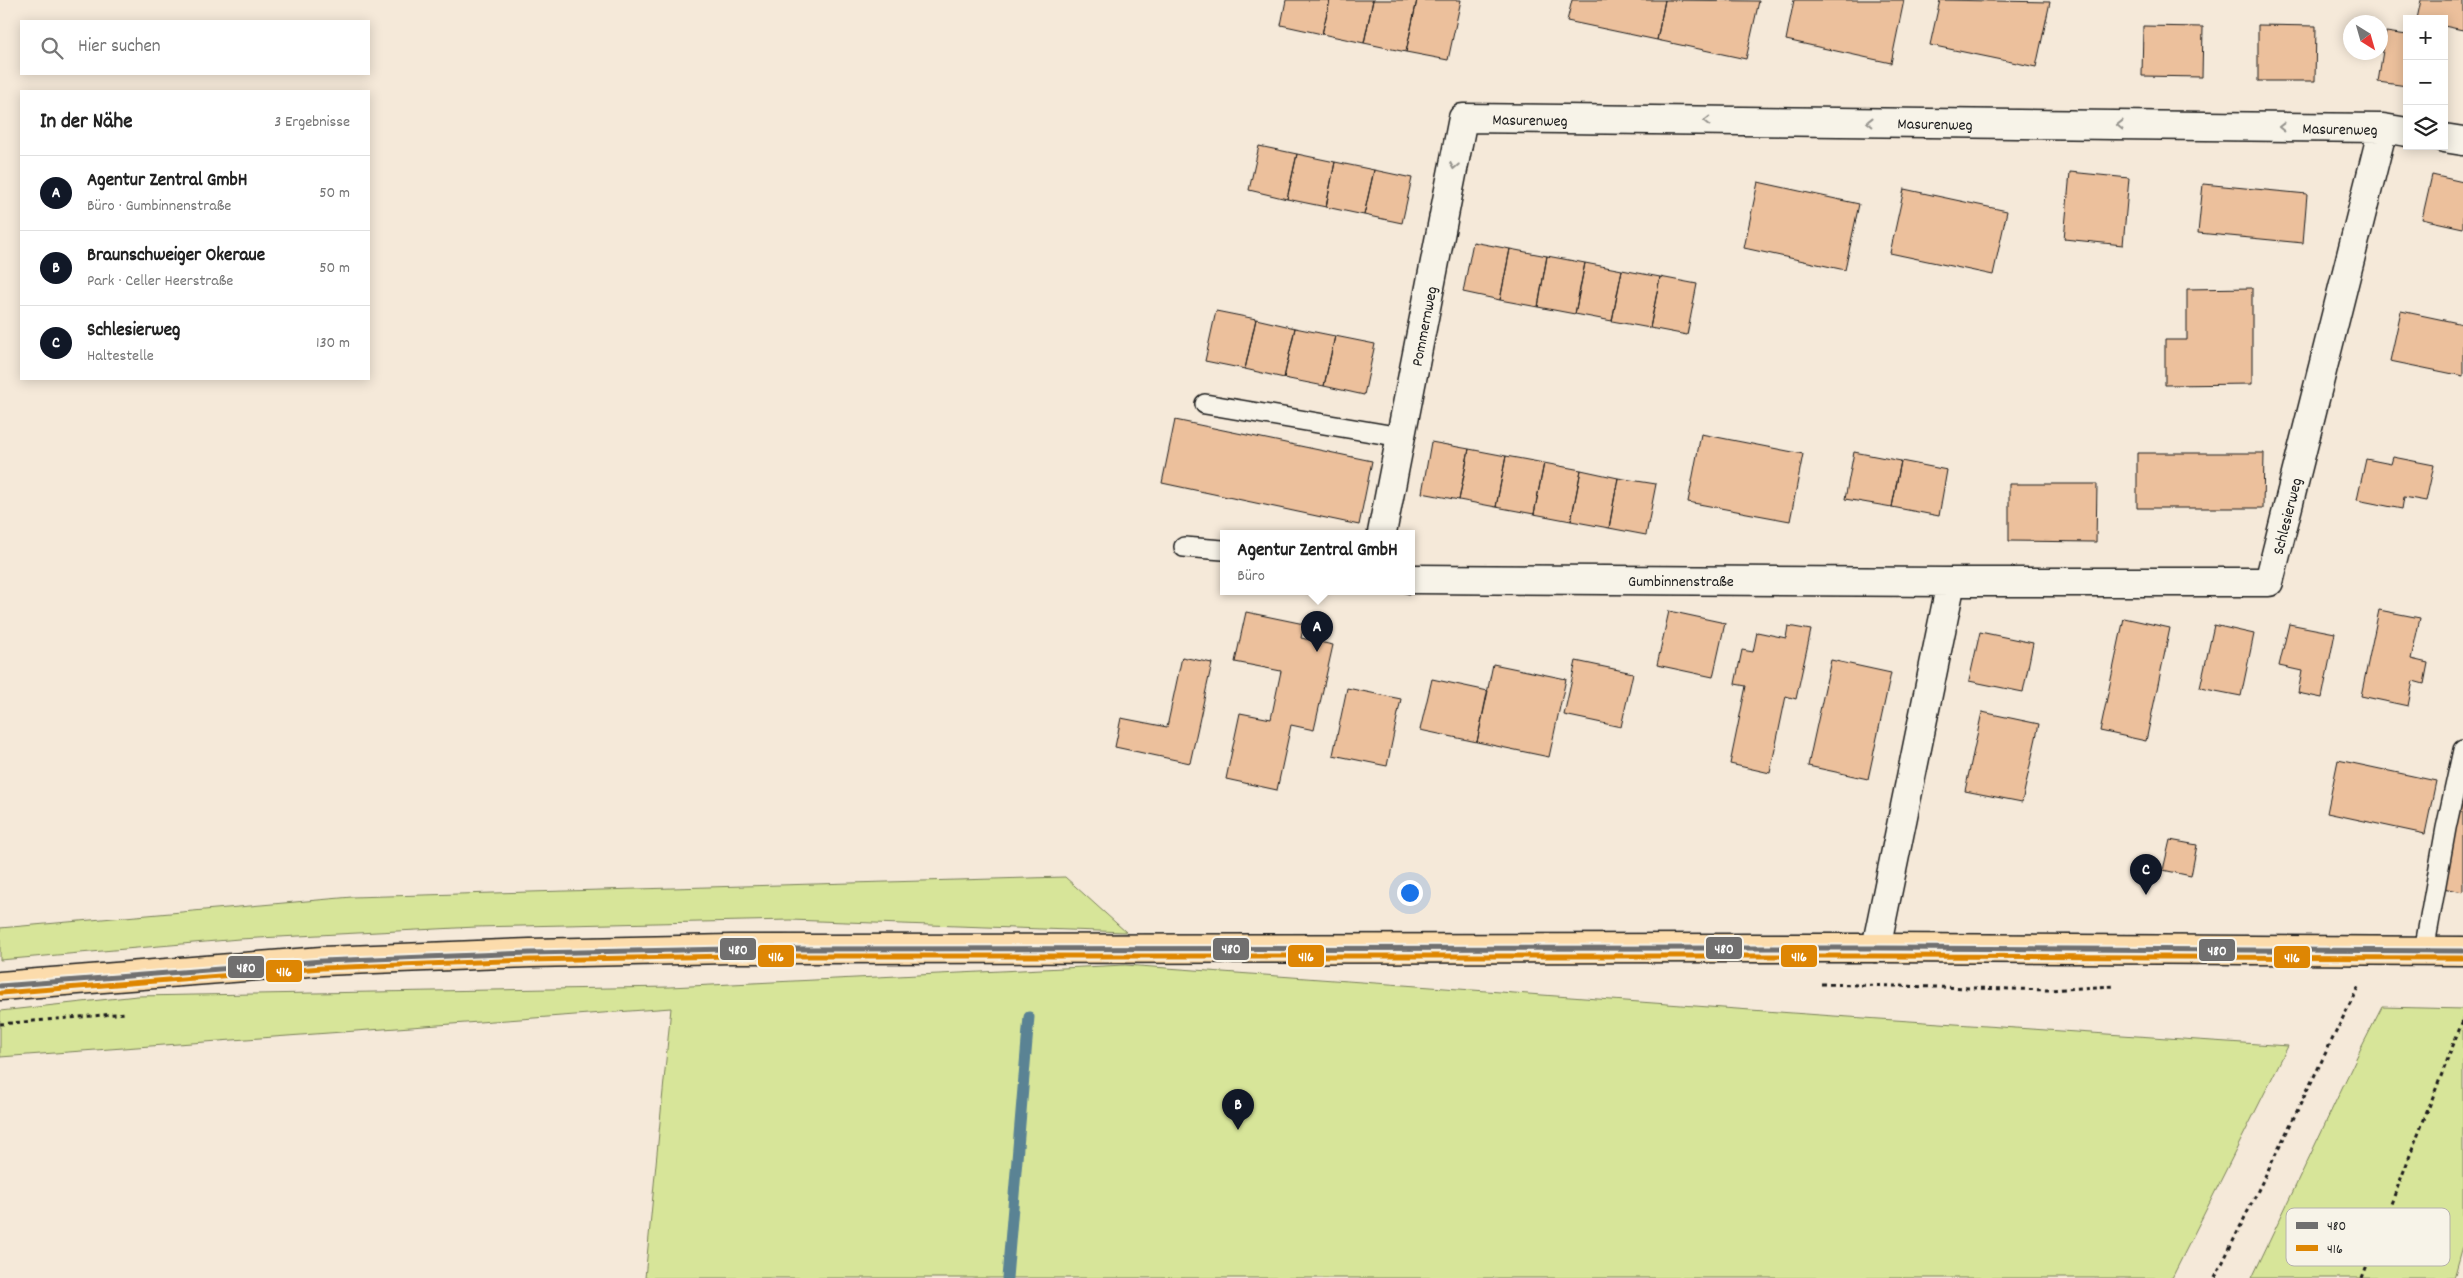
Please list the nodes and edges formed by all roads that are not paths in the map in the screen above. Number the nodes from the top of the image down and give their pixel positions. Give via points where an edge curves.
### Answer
1 (1463, 118) joint
2 (2395, 130) edge
3 (2448, 139) edge
4 (2463, 141) edge
5 (1204, 404) dead end
6 (1401, 437) junction
7 (1383, 530) edge
8 (1184, 547) dead end
9 (1220, 550) edge
10 (1415, 578) edge
11 (1951, 582) junction
12 (2463, 750) edge
13 (1876, 948) junction
14 (2424, 951) junction
15 (2463, 951) edge
16 (0, 986) edge

2 -> 1 street, Masurenweg
1 -> 6 street, Pommernweg
2 - 11 street, Schlesierweg via 2269,582
3 - 4 street
5 - 6 lane
6 - 7 street, Pommernweg
8 - 9 lane
10 - 11 street, Gumbinnenstraße
11 - 13 street
12 - 14 lane
13 - 14 main road
13 - 16 main road via 731,949 530,953 322,961
14 - 15 main road

